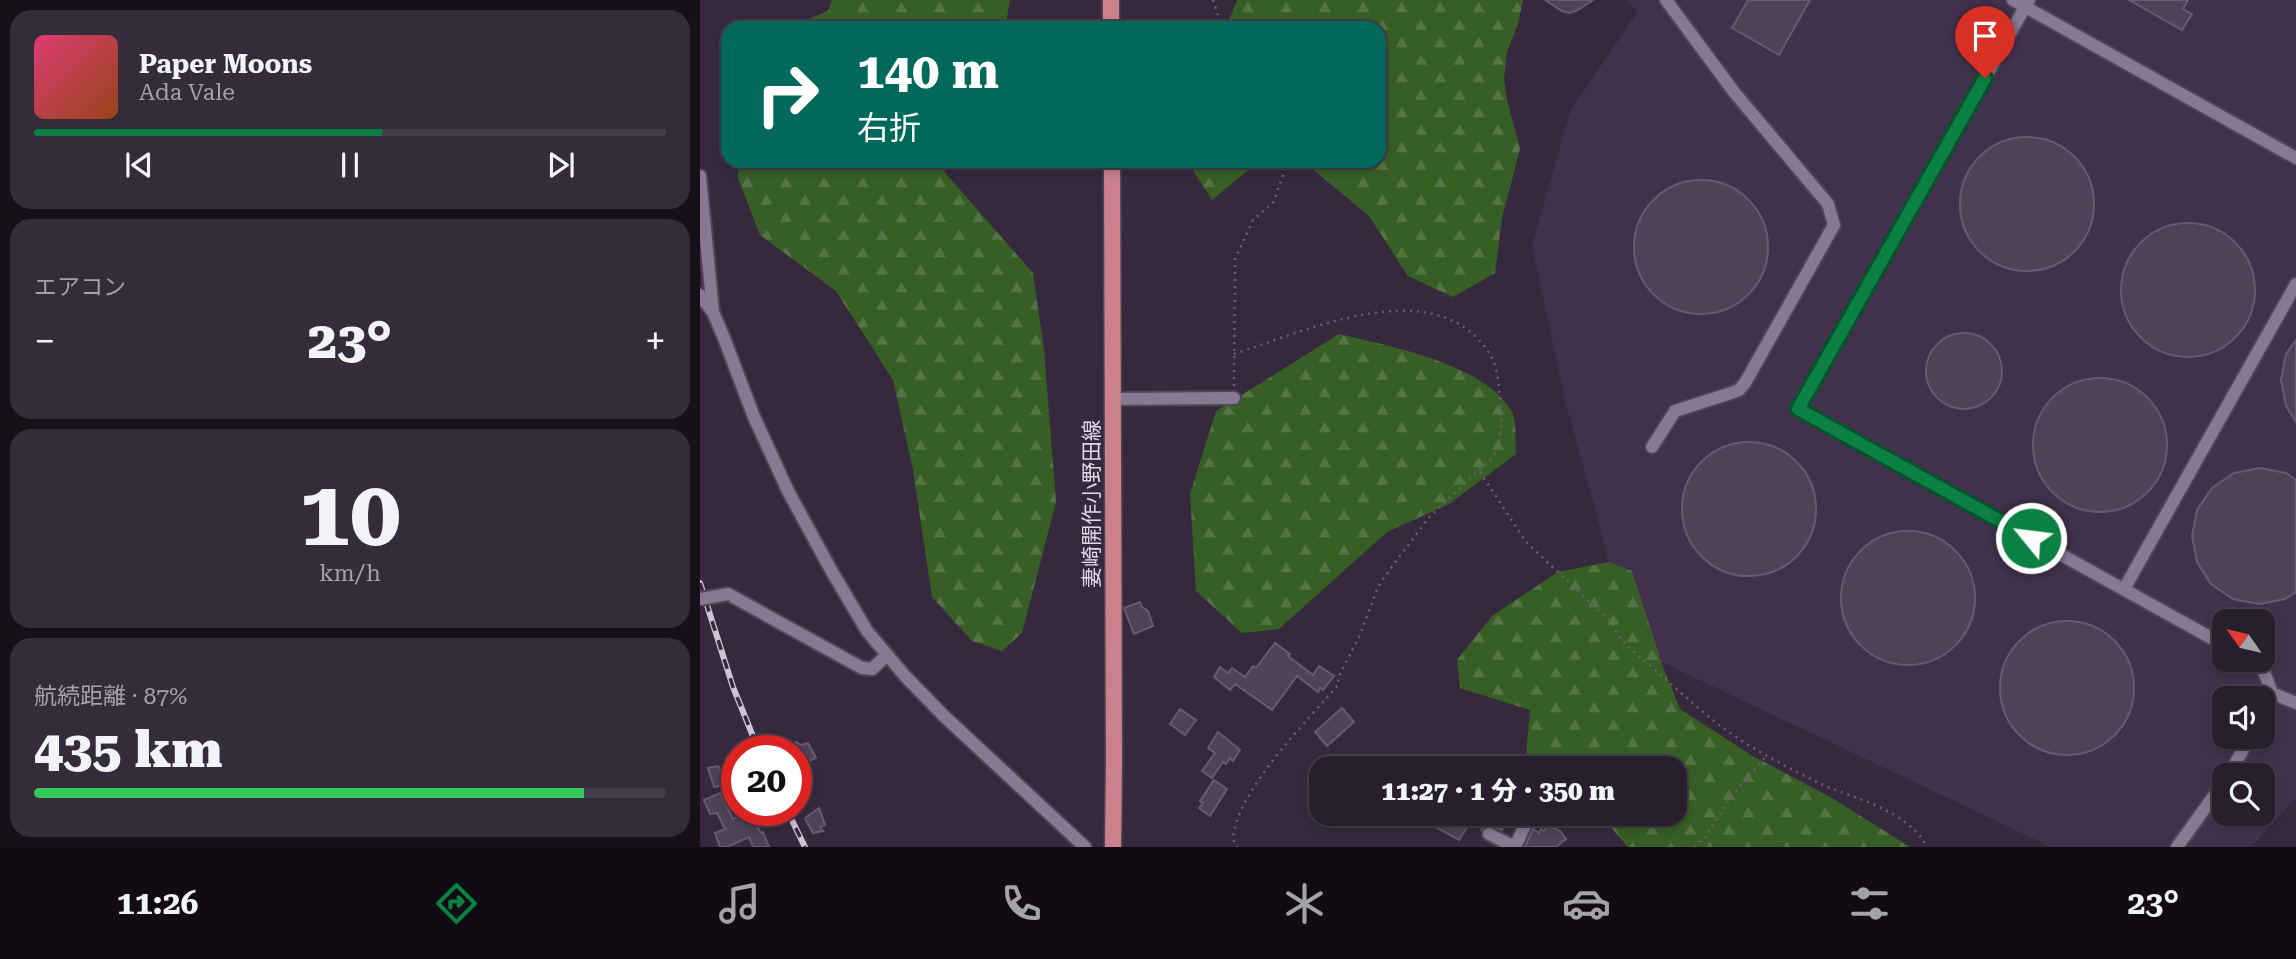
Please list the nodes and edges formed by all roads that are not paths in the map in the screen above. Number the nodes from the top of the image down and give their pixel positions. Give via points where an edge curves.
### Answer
1 (1111, 0) edge
2 (1666, 0) edge
3 (2022, 2) edge
4 (1111, 21) edge
5 (2296, 158) edge
6 (1112, 168) edge
7 (700, 176) edge
8 (2296, 284) edge
9 (700, 295) edge
10 (713, 312) junction
11 (1234, 398) road end
12 (1112, 399) junction
13 (1652, 447) dead end
14 (2124, 589) junction
15 (700, 599) edge
16 (2212, 638) edge
17 (887, 655) junction
18 (2275, 694) edge
19 (2296, 703) edge
20 (2212, 799) edge
21 (1525, 826) edge
22 (1489, 834) dead end
23 (1085, 847) edge
24 (1113, 847) edge
25 (1515, 847) edge
26 (2177, 847) edge

1 - 4 main road
2 - 13 street via 1734,92 1828,204 1834,225 1745,383 1739,390 1675,411
3 - 5 street
3 - 14 street via 1798,409
6 - 12 main road, 妻崎開作小野田線
7 - 10 street
8 - 14 street
9 - 10 street
10 - 17 street via 788,491 861,621
11 - 12 street
12 - 24 main road, 妻崎開作小野田線
14 - 16 street
15 - 17 street, bridge via 728,594 862,668 872,669
17 - 23 street via 944,716
18 - 19 street
20 - 26 street
21 - 25 street
22 - 25 street

